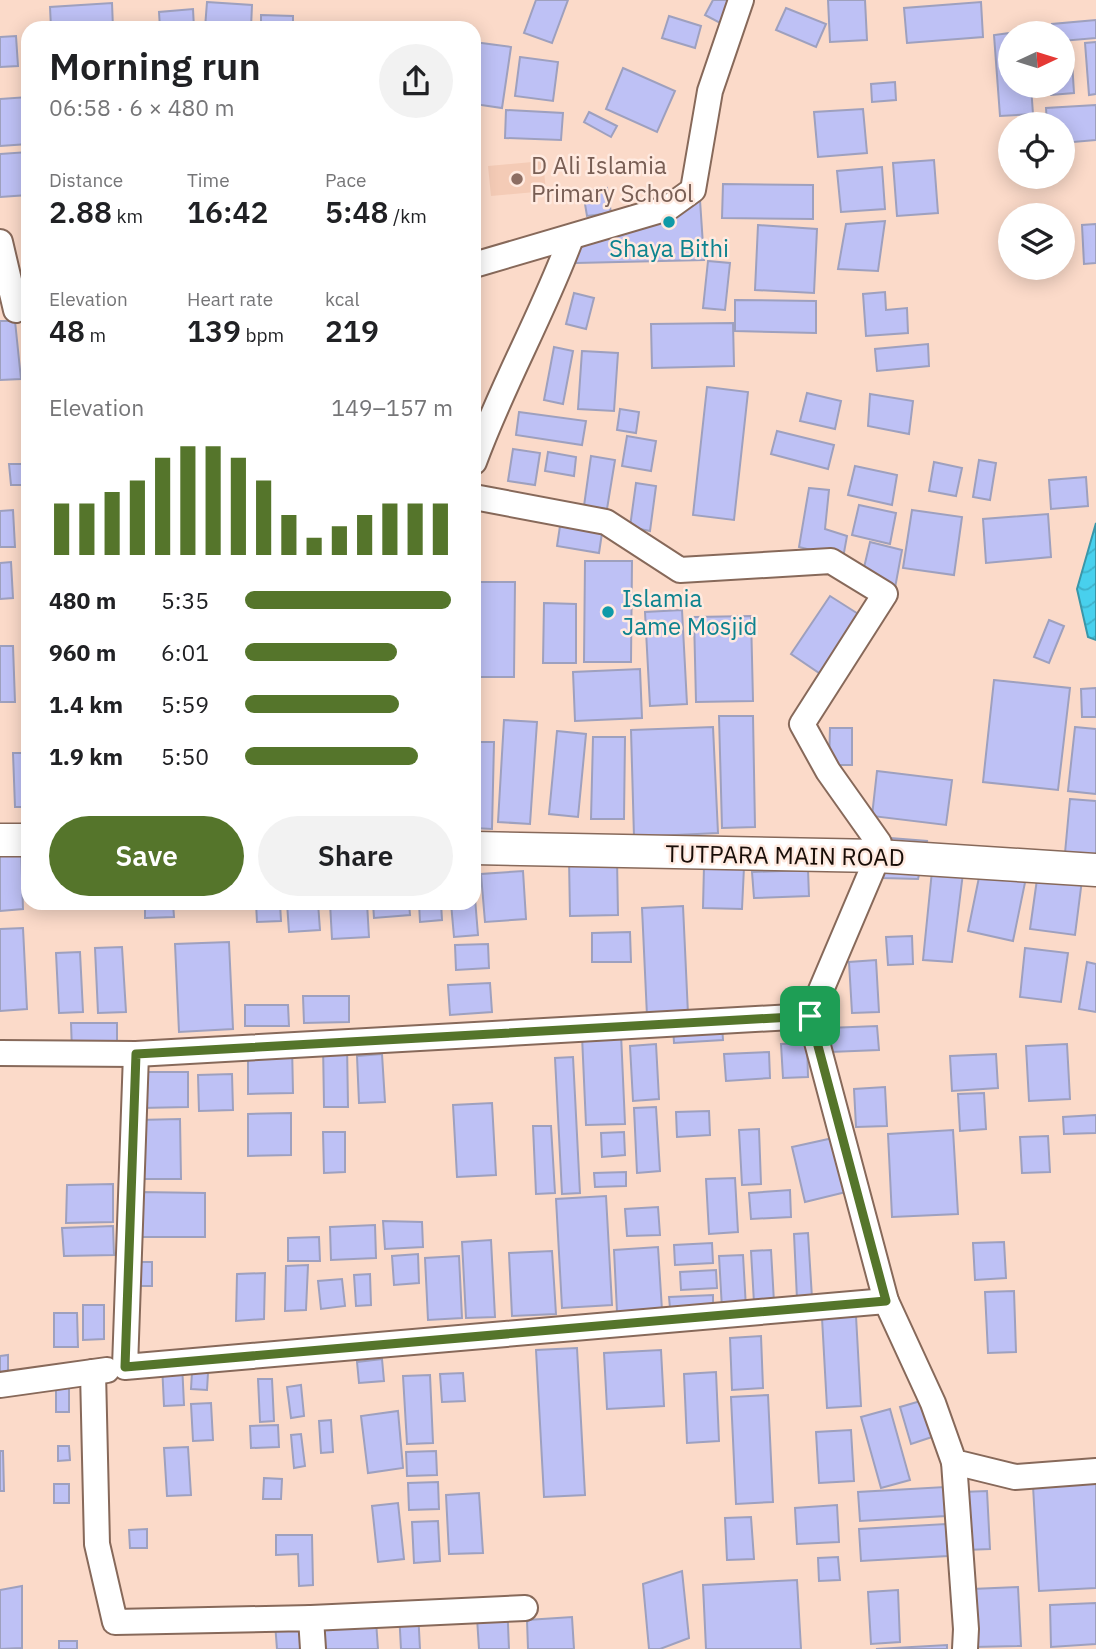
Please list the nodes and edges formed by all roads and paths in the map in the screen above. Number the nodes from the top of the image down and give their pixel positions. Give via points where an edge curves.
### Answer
1 (741, 0) edge
2 (571, 238) junction
3 (0, 242) edge
4 (481, 263) edge
5 (15, 310) edge
6 (481, 444) edge
7 (481, 498) edge
8 (0, 840) edge
9 (21, 840) edge
10 (481, 849) edge
11 (879, 849) junction
12 (1096, 870) edge
13 (810, 1016) junction
14 (0, 1053) edge
15 (136, 1054) junction
16 (886, 1301) junction
17 (125, 1367) junction
18 (93, 1372) junction
19 (0, 1385) edge
20 (954, 1462) junction
21 (1096, 1471) edge
22 (525, 1608) dead end
23 (312, 1618) junction
24 (313, 1649) edge
25 (965, 1649) edge

1 - 2 street via 710,91 693,191 668,208
2 - 4 street
2 - 6 street
3 - 5 street
7 - 11 street via 606,522 680,570 831,561 885,594 802,724
8 - 9 street
10 - 11 street, TUTPARA MAIN ROAD
11 - 12 street, TUTPARA MAIN ROAD
11 - 13 street
13 - 15 street
13 - 16 street
14 - 15 street
15 - 17 street
16 - 17 street
16 - 20 street via 933,1403
17 - 18 street
18 - 19 street
18 - 23 street via 97,1545 115,1622
20 - 21 street via 1015,1477
20 - 25 street
22 - 23 street
23 - 24 street

